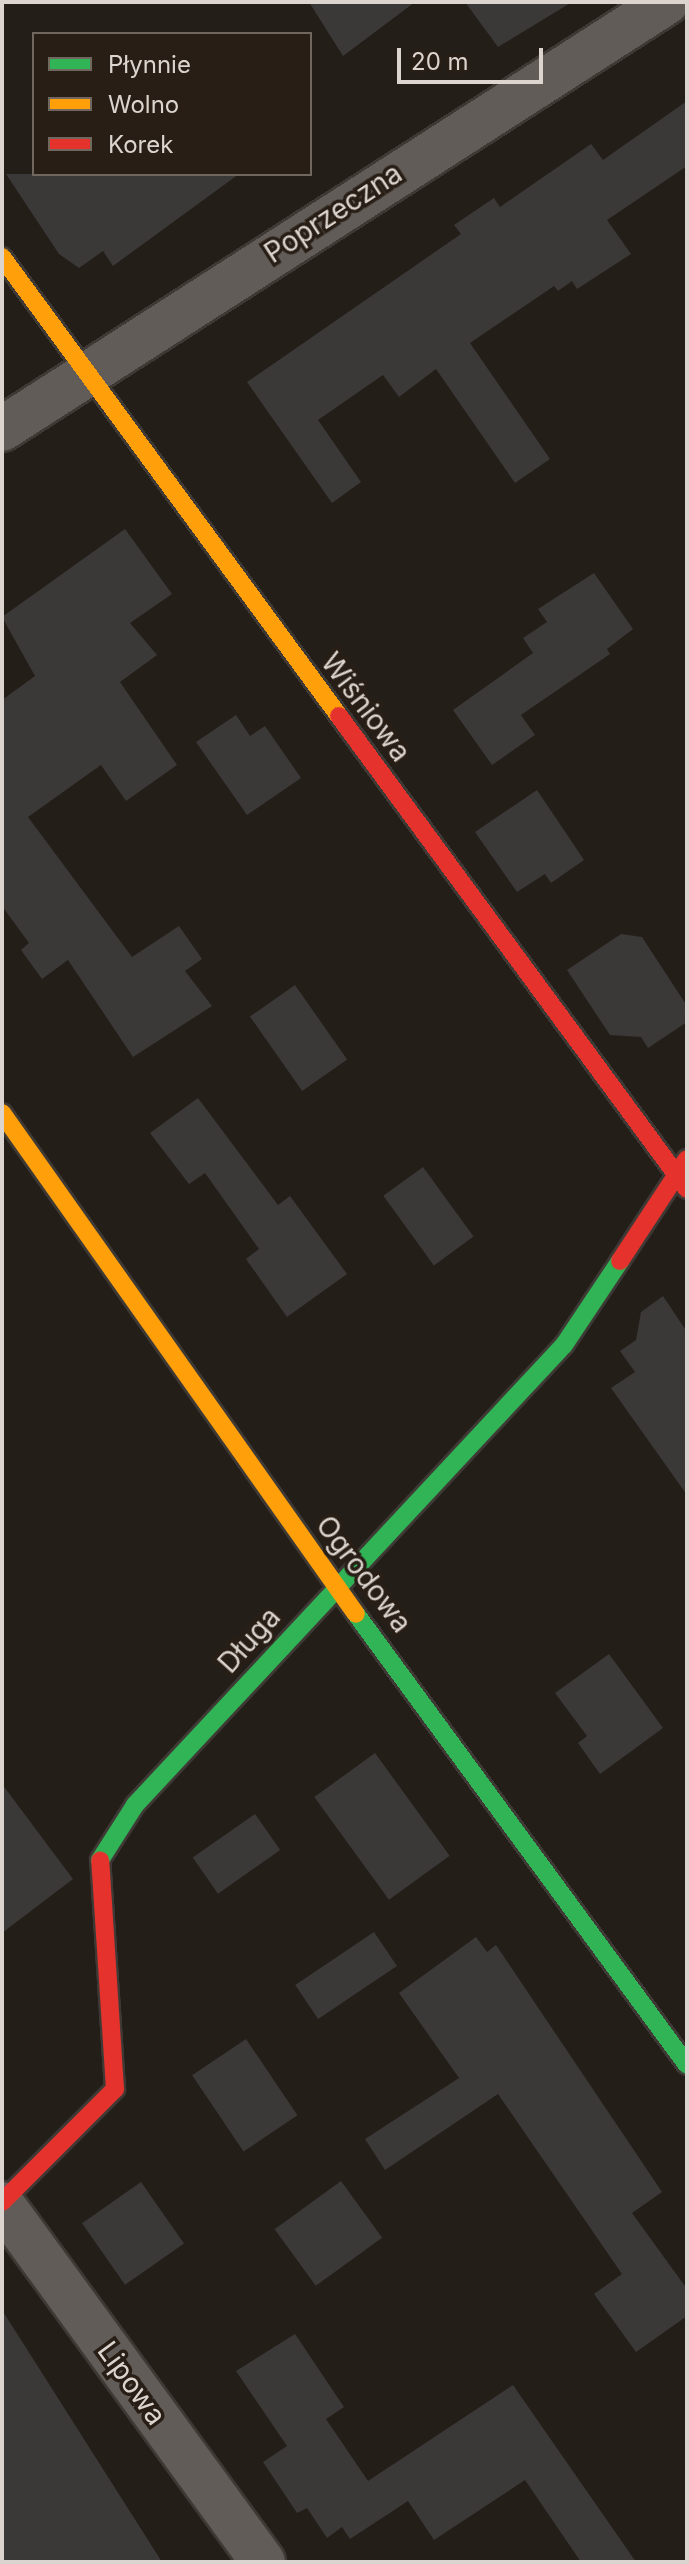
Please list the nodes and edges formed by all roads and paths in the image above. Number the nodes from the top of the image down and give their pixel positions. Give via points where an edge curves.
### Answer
1 (667, 2) edge
2 (2, 257) edge
3 (86, 377) junction
4 (2, 429) edge
5 (2, 1113) edge
6 (684, 1174) edge
7 (338, 1583) junction
8 (687, 2065) edge
9 (2, 2203) edge
10 (263, 2562) edge

1 - 3 street, Poprzeczna
2 - 3 street, Wiśniowa
3 - 4 street, Poprzeczna
3 - 6 street, Wiśniowa
5 - 7 street, Ogrodowa
6 - 7 street, Długa via 564,1345
7 - 8 street, Ogrodowa
7 - 9 street, Długa via 135,1805 98,1863 115,2089
9 - 10 street, Lipowa

